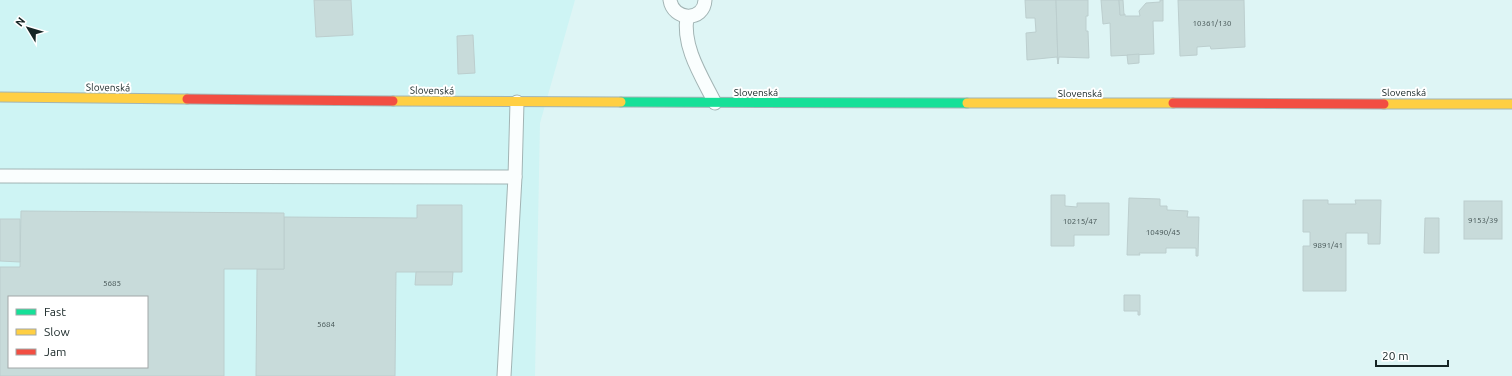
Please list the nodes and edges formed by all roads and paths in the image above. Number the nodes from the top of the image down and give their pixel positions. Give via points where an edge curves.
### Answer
1 (670, 0) edge
2 (705, 0) edge
3 (687, 17) junction
4 (0, 97) edge
5 (517, 102) junction
6 (715, 103) junction
7 (1512, 104) edge
8 (0, 176) edge
9 (515, 177) junction
10 (504, 376) edge

1 - 3 lane via 673,10
2 - 3 lane via 701,10
3 - 6 lane via 685,30 693,59
4 - 5 street, Slovenská
5 - 6 street, Slovenská
5 - 9 lane
6 - 7 street, Slovenská
8 - 9 lane
9 - 10 lane

